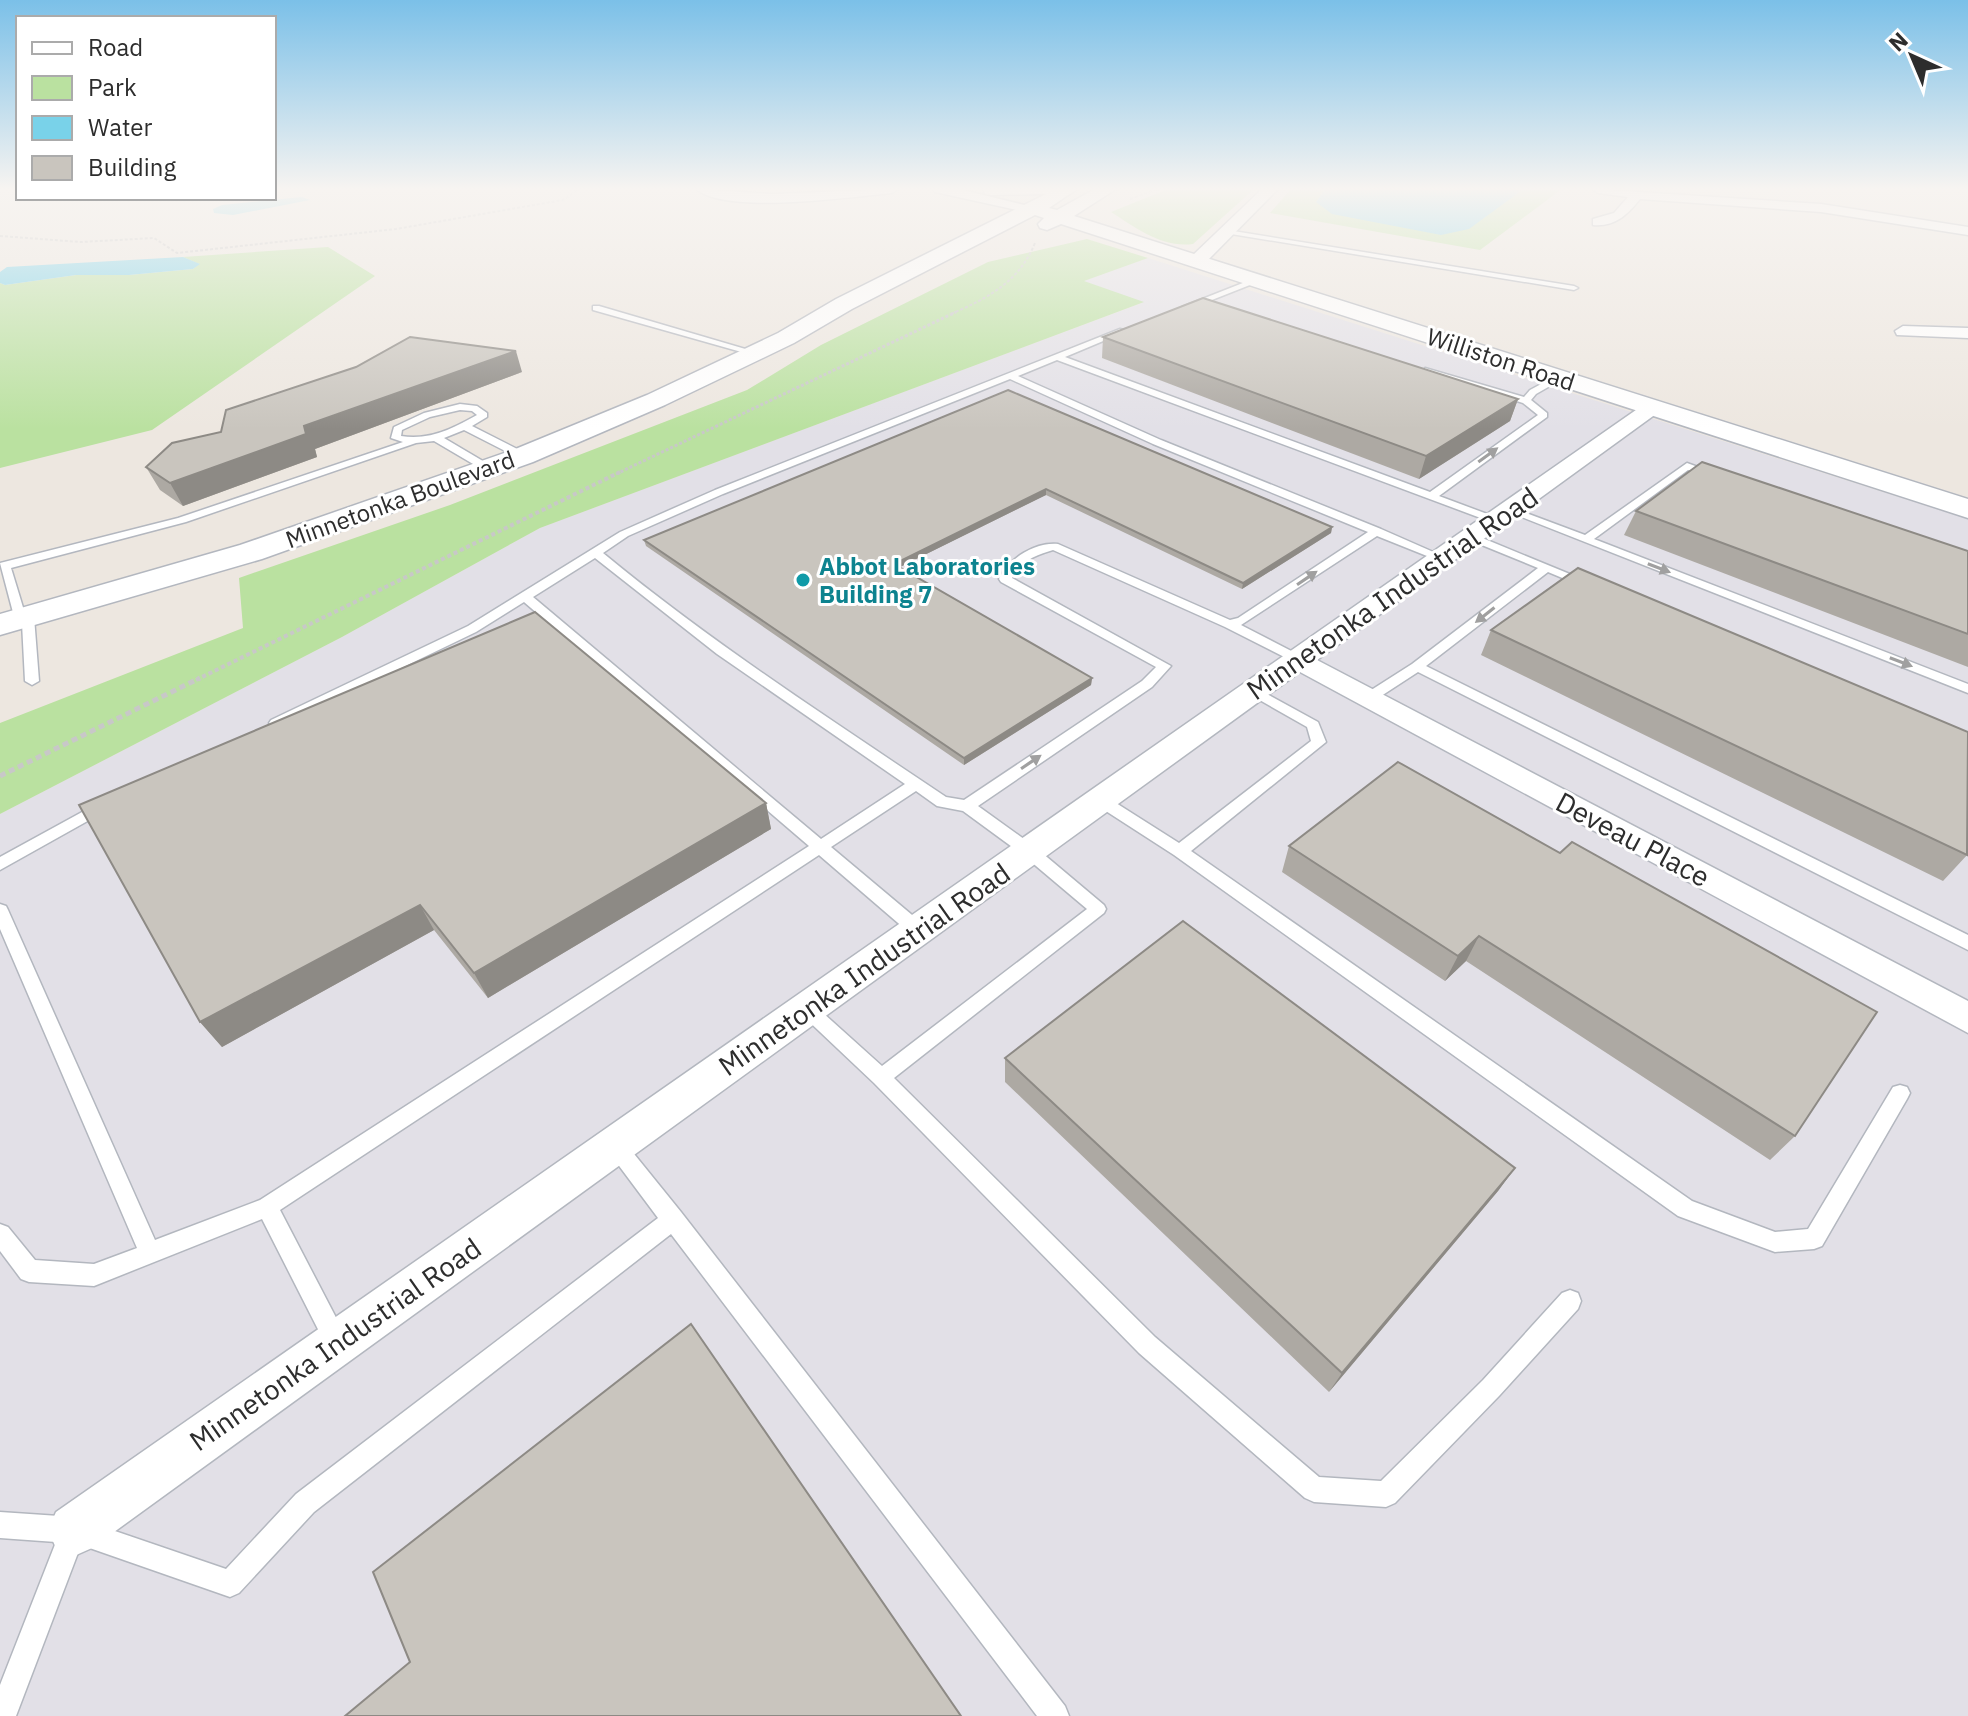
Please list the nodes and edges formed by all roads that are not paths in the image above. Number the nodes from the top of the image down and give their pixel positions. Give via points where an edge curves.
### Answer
1 (914, 269) edge
2 (947, 269) edge
3 (1221, 269) edge
4 (1457, 269) edge
5 (1256, 281) junction
6 (1574, 288) dead end
7 (1205, 300) junction
8 (1221, 305) edge
9 (596, 308) dead end
10 (1171, 312) edge
11 (1132, 327) edge
12 (1903, 331) dead end
13 (1968, 333) edge
14 (786, 338) junction
15 (755, 353) junction
16 (1056, 357) junction
17 (1419, 367) edge
18 (1010, 376) junction
19 (1559, 378) junction
20 (1526, 401) junction
21 (1653, 407) junction
22 (465, 426) junction
23 (435, 437) junction
24 (411, 443) junction
25 (523, 456) junction
26 (489, 469) junction
27 (1731, 481) edge
28 (1433, 495) junction
29 (1968, 509) edge
30 (1491, 522) junction
31 (1377, 531) junction
32 (1587, 539) junction
33 (596, 553) junction
34 (1441, 558) junction
35 (2, 566) edge
36 (1547, 567) junction
37 (1605, 591) edge
38 (525, 597) junction
39 (16, 621) edge
40 (1235, 623) junction
41 (1298, 660) junction
42 (1417, 667) junction
43 (32, 681) dead end
44 (1968, 689) edge
45 (1254, 691) junction
46 (1370, 697) junction
47 (260, 731) edge
48 (916, 784) junction
49 (119, 798) edge
50 (1100, 800) junction
51 (967, 806) junction
52 (818, 847) junction
53 (1029, 851) junction
54 (1180, 851) junction
55 (0, 864) edge
56 (0, 910) edge
57 (918, 930) junction
58 (1968, 943) edge
59 (807, 1009) junction
60 (1968, 1018) edge
61 (881, 1077) junction
62 (1900, 1093) dead end
63 (615, 1145) junction
64 (267, 1207) junction
65 (674, 1219) junction
66 (0, 1234) edge
67 (150, 1253) junction
68 (1570, 1301) dead end
69 (337, 1343) junction
70 (0, 1525) edge
71 (74, 1530) junction
72 (2, 1716) edge
73 (1055, 1716) edge

1 - 14 main road, Minnetonka Boulevard
2 - 14 main road, Minnetonka Boulevard
3 - 5 main road, Williston Road
4 - 6 lane
5 - 7 lane
5 - 19 main road, Williston Road
7 - 8 lane
7 - 10 lane
9 - 15 lane
11 - 16 lane
12 - 13 street
14 - 15 main road, Minnetonka Boulevard
15 - 25 main road, Minnetonka Boulevard
16 - 18 lane
16 - 28 lane
17 - 20 lane
18 - 31 lane
18 - 33 lane via 719,492 624,534
19 - 20 lane
19 - 21 main road, Williston Road
28 -> 20 lane via 1544,415
21 - 29 main road, Williston Road
21 - 30 street, Minnetonka Industrial Road
22 - 23 lane
22 - 24 lane via 484,415 474,408 444,409 397,429 396,438
22 - 25 lane
23 - 24 lane
23 - 26 lane
24 - 35 lane via 182,520
25 - 26 main road, Minnetonka Boulevard
26 - 39 main road, Minnetonka Boulevard via 251,552
27 - 32 lane via 1687,466
28 - 30 lane
30 - 32 lane
30 - 34 street, Minnetonka Industrial Road
30 - 36 lane
31 - 34 lane
40 -> 31 lane
32 -> 44 lane
33 - 38 lane
33 - 48 lane via 662,606
34 - 41 street, Minnetonka Industrial Road
35 - 39 lane
36 - 37 lane
36 -> 42 lane
38 - 47 lane via 472,629
38 - 52 lane
39 - 43 lane
40 - 41 lane
51 -> 40 lane via 1147,684 1164,666 1005,579 1027,555 1054,546
41 - 45 street, Minnetonka Industrial Road
41 - 46 street, Deveau Place
42 - 46 lane
42 - 58 lane
45 - 50 street, Minnetonka Industrial Road
45 - 54 lane via 1313,725 1319,742
46 - 60 street, Deveau Place
48 - 51 lane via 942,802
48 - 52 lane
49 - 55 lane
50 - 53 street, Minnetonka Industrial Road
50 - 54 lane
51 - 53 lane
52 - 57 lane
52 - 64 lane
53 - 57 street, Minnetonka Industrial Road
53 - 61 lane via 1098,909
54 - 62 lane via 1685,1209 1775,1242 1814,1239
56 - 67 lane
57 - 59 street, Minnetonka Industrial Road
59 - 61 lane
59 - 63 street, Minnetonka Industrial Road
61 - 68 lane via 1147,1345 1314,1489 1386,1494
63 - 65 lane
63 - 69 street, Minnetonka Industrial Road
64 - 67 lane
64 - 69 lane
65 - 71 lane via 305,1503 230,1584
65 - 73 lane
66 - 67 lane via 29,1271 94,1275
69 - 71 street, Minnetonka Industrial Road
70 - 71 lane
71 - 72 lane

